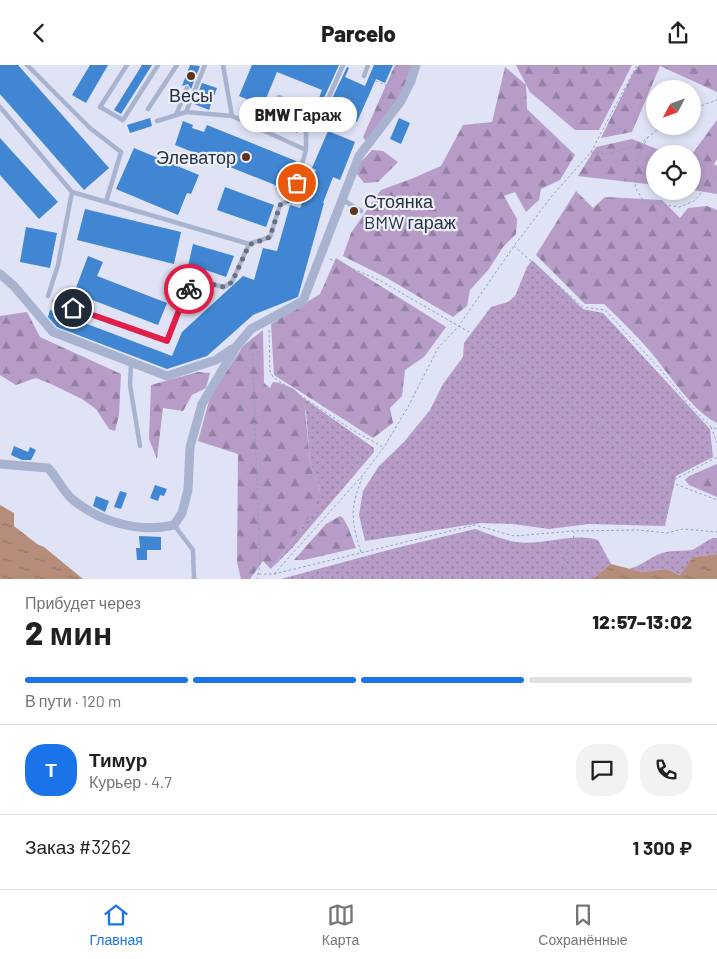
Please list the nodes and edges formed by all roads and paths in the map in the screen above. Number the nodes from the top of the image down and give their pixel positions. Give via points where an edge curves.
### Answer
1 (27, 65) edge
2 (128, 65) edge
3 (158, 65) edge
4 (177, 65) edge
5 (205, 65) edge
6 (223, 65) edge
7 (343, 65) edge
8 (368, 65) edge
9 (398, 65) edge
10 (416, 65) edge
11 (637, 65) edge
12 (364, 76) joint
13 (388, 87) junction
14 (187, 88) dead end
15 (279, 97) dead end
16 (717, 100) edge
17 (701, 106) edge
18 (0, 107) edge
19 (148, 109) dead end
20 (186, 112) junction
21 (176, 115) junction
22 (232, 116) junction
23 (157, 121) dead end
24 (317, 124) dead end
25 (372, 125) dead end
26 (651, 135) edge
27 (648, 137) junction
28 (306, 150) junction
29 (591, 152) junction
30 (717, 176) edge
31 (72, 192) junction
32 (343, 200) junction
33 (106, 202) junction
34 (361, 211) dead end
35 (249, 245) junction
36 (514, 246) junction
37 (322, 255) junction
38 (0, 274) edge
39 (48, 296) dead end
40 (54, 301) dead end
41 (268, 320) junction
42 (458, 327) junction
43 (251, 329) junction
44 (236, 347) junction
45 (131, 363) junction
46 (711, 427) junction
47 (717, 429) edge
48 (717, 443) edge
49 (140, 446) dead end
50 (384, 447) junction
51 (717, 457) edge
52 (0, 464) edge
53 (363, 475) junction
54 (670, 482) junction
55 (717, 500) edge
56 (174, 525) junction
57 (574, 531) junction
58 (717, 532) edge
59 (361, 552) junction
60 (259, 574) junction
61 (274, 574) junction
62 (194, 579) edge
63 (257, 579) edge
64 (571, 579) edge

1 - 33 lane via 90,128 121,152
2 - 3 lane via 100,107 123,120
4 - 19 lane
5 - 20 lane
6 - 22 lane
7 - 24 lane
8 - 12 lane
9 - 13 path
10 - 32 street via 401,101 359,156
11 - 29 path
12 - 13 path
13 - 25 path
14 - 21 lane
15 - 28 lane via 306,110
16 - 17 path
18 - 31 lane
20 - 21 lane
20 - 22 lane
21 - 23 lane
22 - 28 lane
26 - 27 path
27 - 29 path via 637,146 606,154
27 - 30 path via 638,156 635,187 644,202 680,207 694,201
28 - 35 lane via 292,199 280,205 270,237
29 - 36 path
31 - 33 lane
31 - 39 lane via 58,265
32 - 34 lane
32 - 37 street
33 - 35 lane
35 - 40 lane via 232,282 224,287 202,282 187,290 167,341
36 - 42 path
36 - 46 path via 583,307 604,311
37 - 41 street via 303,301
37 - 42 path via 379,280
38 - 45 street via 53,332
41 - 43 street
41 - 50 path via 273,377 352,430
42 - 50 path via 438,348
42 - 54 path via 502,351 628,453
43 - 44 street
43 - 60 path
44 - 45 street via 216,360 167,376
44 - 56 street via 202,404 190,447 188,490 182,513
45 - 49 lane via 130,385
46 - 47 path
46 - 48 path
50 - 53 path
51 - 54 path
52 - 56 street via 48,468 72,499 102,518 128,526 159,528
53 - 59 path via 352,514
53 - 61 path
54 - 55 path
56 - 62 lane via 193,550
57 - 58 path via 667,533 683,529
57 - 59 path via 514,536 475,525
57 - 64 path via 564,564
59 - 61 path
60 - 61 path
60 - 63 path

